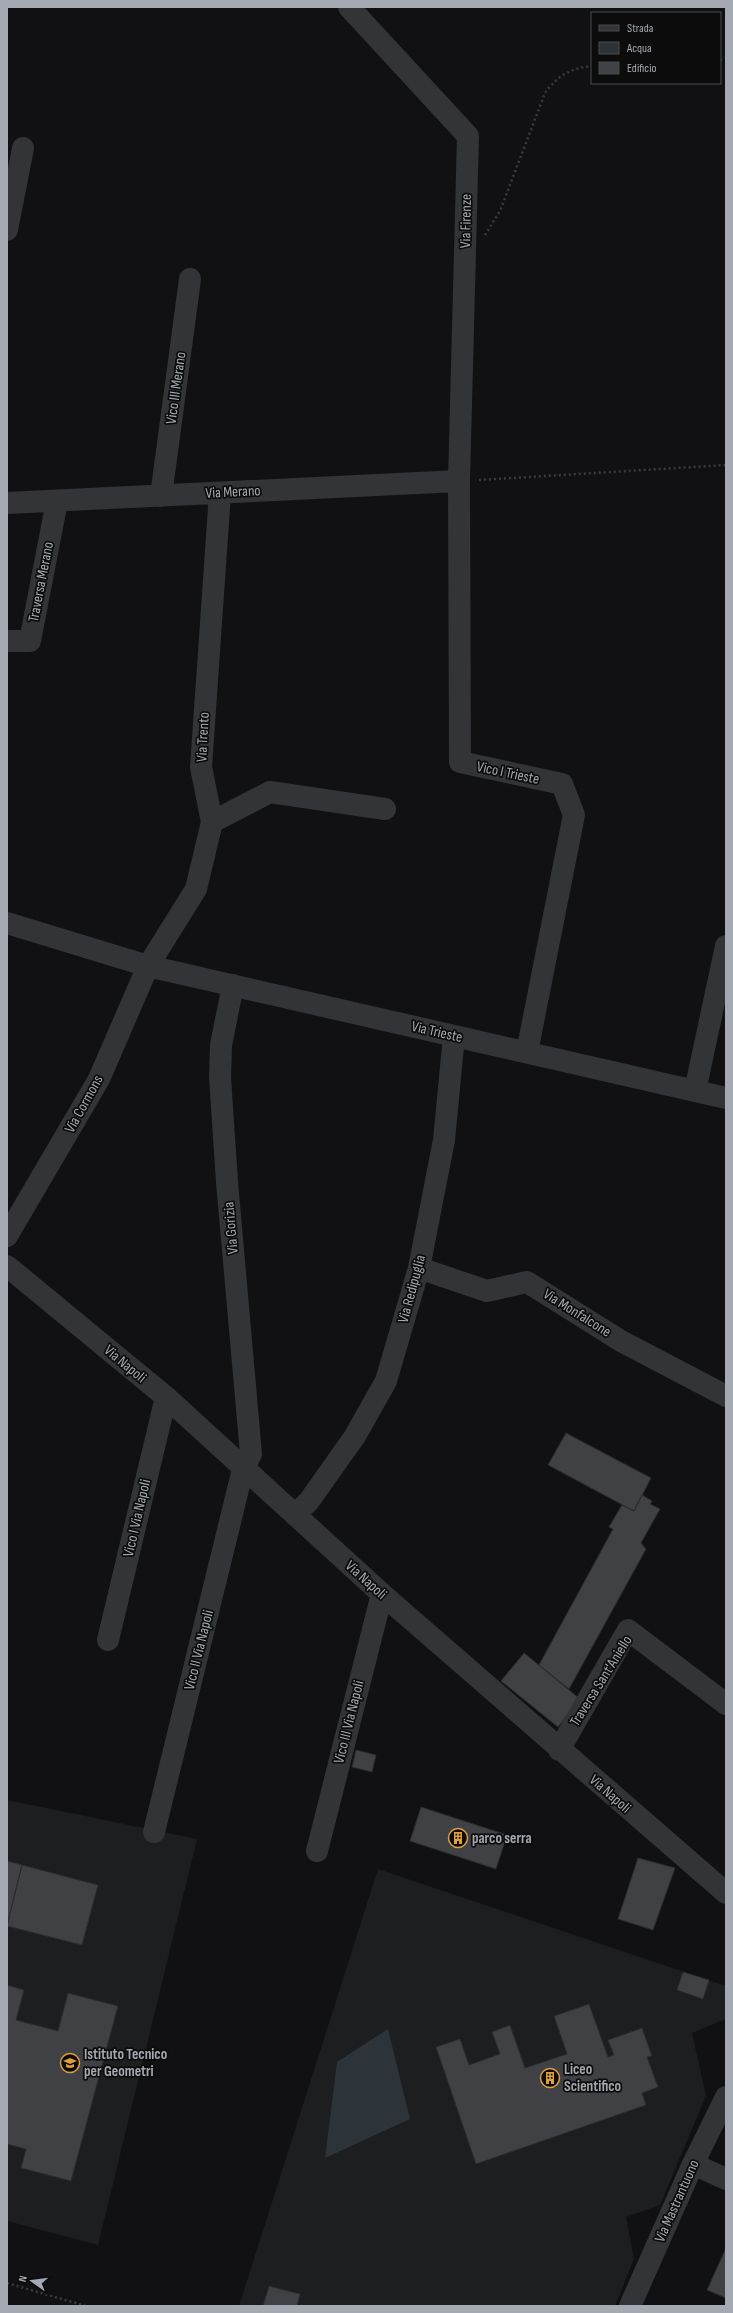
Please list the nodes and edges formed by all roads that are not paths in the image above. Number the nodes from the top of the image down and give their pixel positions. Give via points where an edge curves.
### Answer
1 (349, 7) edge
2 (23, 148) dead end
3 (7, 230) edge
4 (190, 280) dead end
5 (459, 481) junction
6 (220, 493) junction
7 (161, 496) junction
8 (57, 500) junction
9 (7, 503) edge
10 (7, 641) edge
11 (385, 809) dead end
12 (212, 822) junction
13 (7, 923) edge
14 (726, 946) edge
15 (148, 966) junction
16 (233, 985) junction
17 (454, 1036) junction
18 (527, 1052) junction
19 (695, 1091) junction
20 (726, 1098) edge
21 (7, 1236) edge
22 (7, 1266) edge
23 (419, 1268) junction
24 (726, 1396) edge
25 (166, 1397) junction
26 (243, 1469) junction
27 (295, 1515) junction
28 (382, 1594) junction
29 (108, 1640) dead end
30 (726, 1704) edge
31 (559, 1750) junction
32 (154, 1832) dead end
33 (317, 1851) dead end
34 (726, 1893) edge
35 (726, 2096) edge
36 (693, 2164) junction
37 (726, 2179) edge
38 (630, 2306) edge

1 - 5 street, Via Firenze via 468,136
2 - 3 street
4 - 7 street, Vico III Merano
5 - 6 street, Via Merano
5 - 18 street, Vico I Trieste via 460,762 562,784 574,815
6 - 7 street, Via Merano
6 - 12 street, Via Trento via 201,767
7 - 8 street, Via Merano
8 - 9 street, Via Merano
8 - 10 street, Traversa Merano via 30,641
11 - 12 street via 270,792
12 - 15 street, Via Trento via 196,889
13 - 15 street, Via Trieste
14 - 19 street
15 - 16 street, Via Trieste
15 - 21 street, Via Cormons via 99,1079
16 - 17 street, Via Trieste
16 - 26 street, Via Gorizia via 221,1045 220,1077 252,1454
17 - 18 street, Via Trieste
17 - 23 street, Via Redipuglia via 444,1140
18 - 19 street, Via Trieste
19 - 20 street, Via Trieste
22 - 25 street, Via Napoli
23 - 24 street, Via Monfalcone via 487,1291 527,1282 621,1341
23 - 27 street, Via Redipuglia via 386,1381 355,1436 309,1500
25 - 26 street, Via Napoli
25 - 29 street, Vico I Via Napoli
26 - 27 street, Via Napoli
26 - 32 street, Vico II Via Napoli
27 - 28 street, Via Napoli
28 - 31 street, Via Napoli
28 - 33 street, Vico III Via Napoli
30 - 31 street, Traversa Sant'Aniello via 628,1630
31 - 34 street, Via Napoli
35 - 36 street, Via Mastrantuono
36 - 37 street
36 - 38 street, Via Mastrantuono

